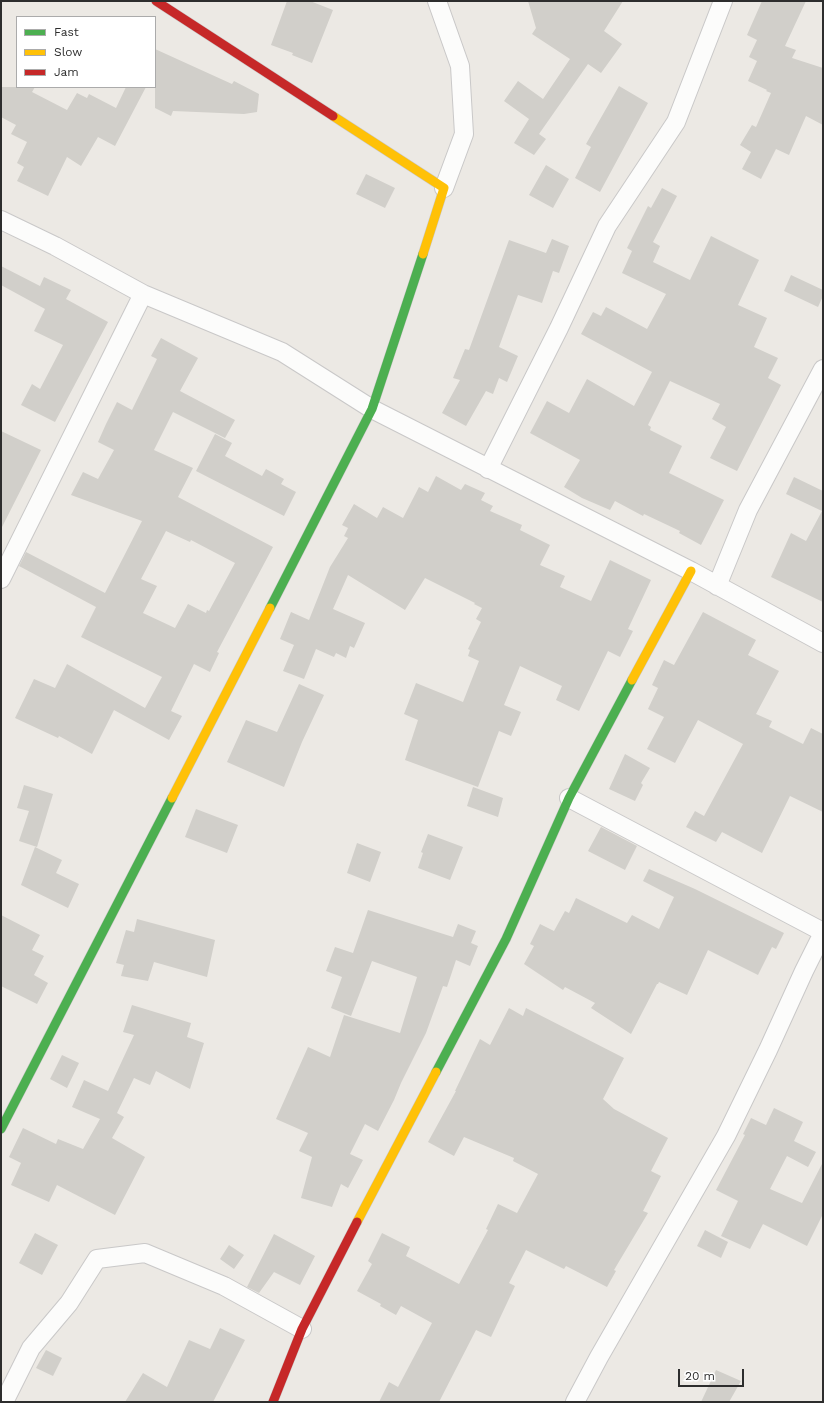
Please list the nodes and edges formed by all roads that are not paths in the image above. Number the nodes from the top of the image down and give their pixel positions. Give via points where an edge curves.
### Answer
1 (156, 1) edge
2 (437, 1) edge
3 (723, 1) edge
4 (444, 188) junction
5 (1, 220) edge
6 (143, 294) junction
7 (823, 369) edge
8 (372, 409) junction
9 (488, 469) junction
10 (690, 571) junction
11 (1, 579) edge
12 (717, 586) junction
13 (823, 643) edge
14 (569, 798) junction
15 (823, 932) edge
16 (1, 1129) edge
17 (302, 1329) junction
18 (4, 1402) edge
19 (273, 1402) edge
20 (575, 1402) edge

1 - 4 street
2 - 4 street via 460,66 464,134
3 - 9 street via 676,122 607,226
4 - 8 street
5 - 6 street
6 - 8 street via 282,352
6 - 11 street
7 - 12 street via 748,510
8 - 9 street
8 - 16 street
9 - 10 street
10 - 12 street
10 - 14 street
12 - 13 street
14 - 15 street
14 - 17 street via 506,939
15 - 20 street via 726,1136
17 - 18 street via 224,1286 145,1254 97,1259 69,1304 31,1348
17 - 19 street

